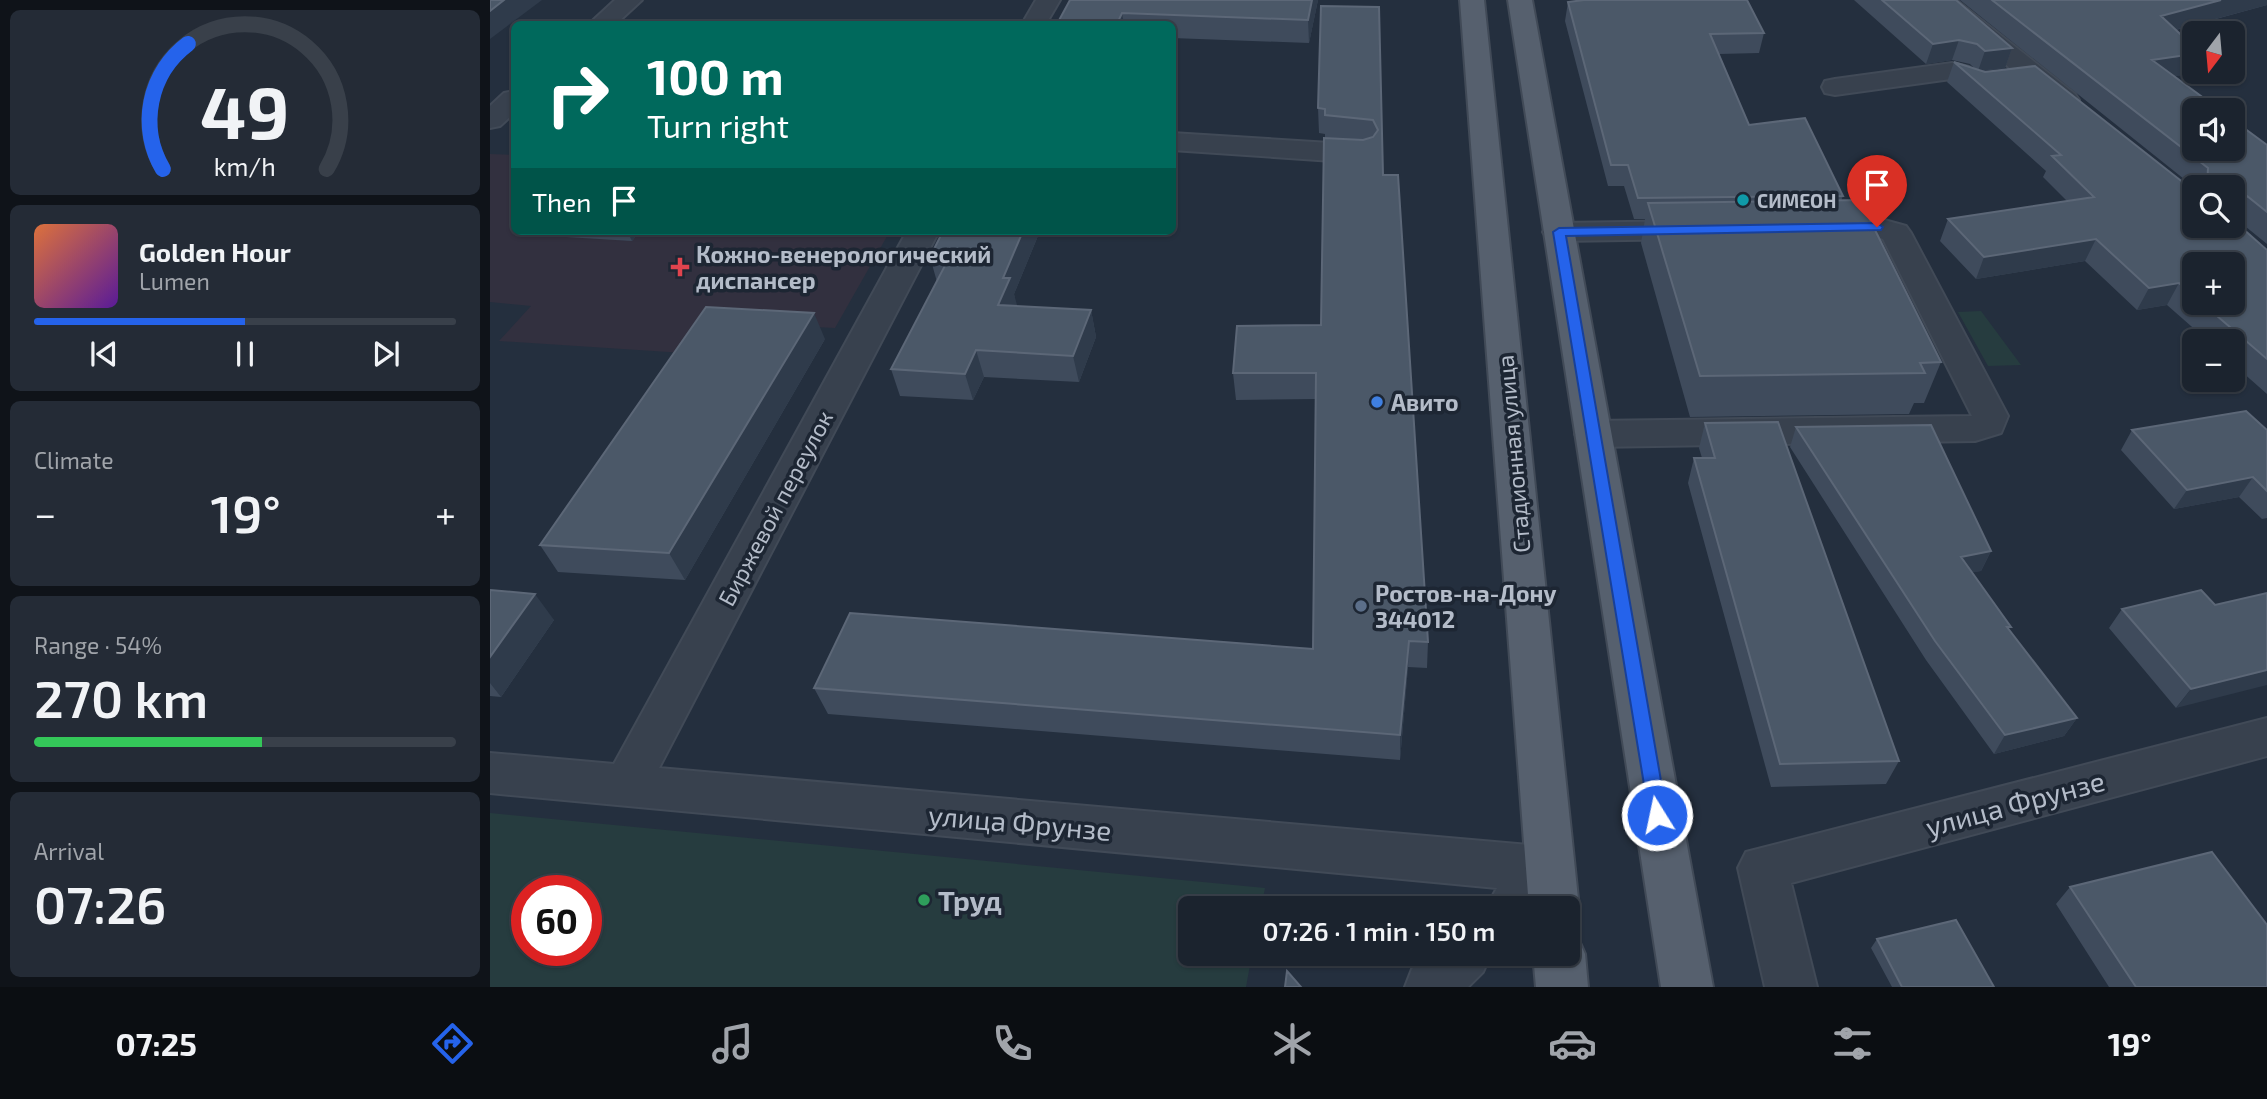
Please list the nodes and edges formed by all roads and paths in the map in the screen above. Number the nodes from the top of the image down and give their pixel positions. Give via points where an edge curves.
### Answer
1 (630, 0) edge
2 (1048, 0) edge
3 (1472, 0) edge
4 (1520, 0) edge
5 (1941, 0) edge
6 (605, 21) edge
7 (1036, 21) edge
8 (2034, 75) junction
9 (1835, 87) dead end
10 (511, 102) edge
11 (2087, 118) edge
12 (490, 120) edge
13 (1176, 141) edge
14 (1362, 154) edge
15 (1794, 228) edge
16 (1725, 229) edge
17 (1559, 232) junction
18 (921, 235) edge
19 (1593, 434) junction
20 (2267, 737) edge
21 (490, 773) edge
22 (626, 786) junction
23 (1552, 889) edge
24 (1453, 966) edge
25 (1560, 966) edge
26 (1431, 987) edge
27 (1562, 987) edge
28 (1687, 987) edge
29 (1791, 987) edge

1 - 6 street
2 - 7 street
3 - 23 main road, Стадионная улица
4 - 17 main road
5 - 8 street
8 - 9 street via 1971,83 1952,71
8 - 11 street
10 - 12 street
13 - 14 street
15 - 19 street via 1877,227 1895,233 1990,416 1988,424 1975,428
16 - 17 street
17 - 19 main road
18 - 22 street, Биржевой переулок
19 - 28 main road
20 - 29 street, улица Фрунзе via 1763,868
21 - 22 street, улица Фрунзе
22 - 23 street, улица Фрунзе
24 - 26 street
25 - 27 main road

